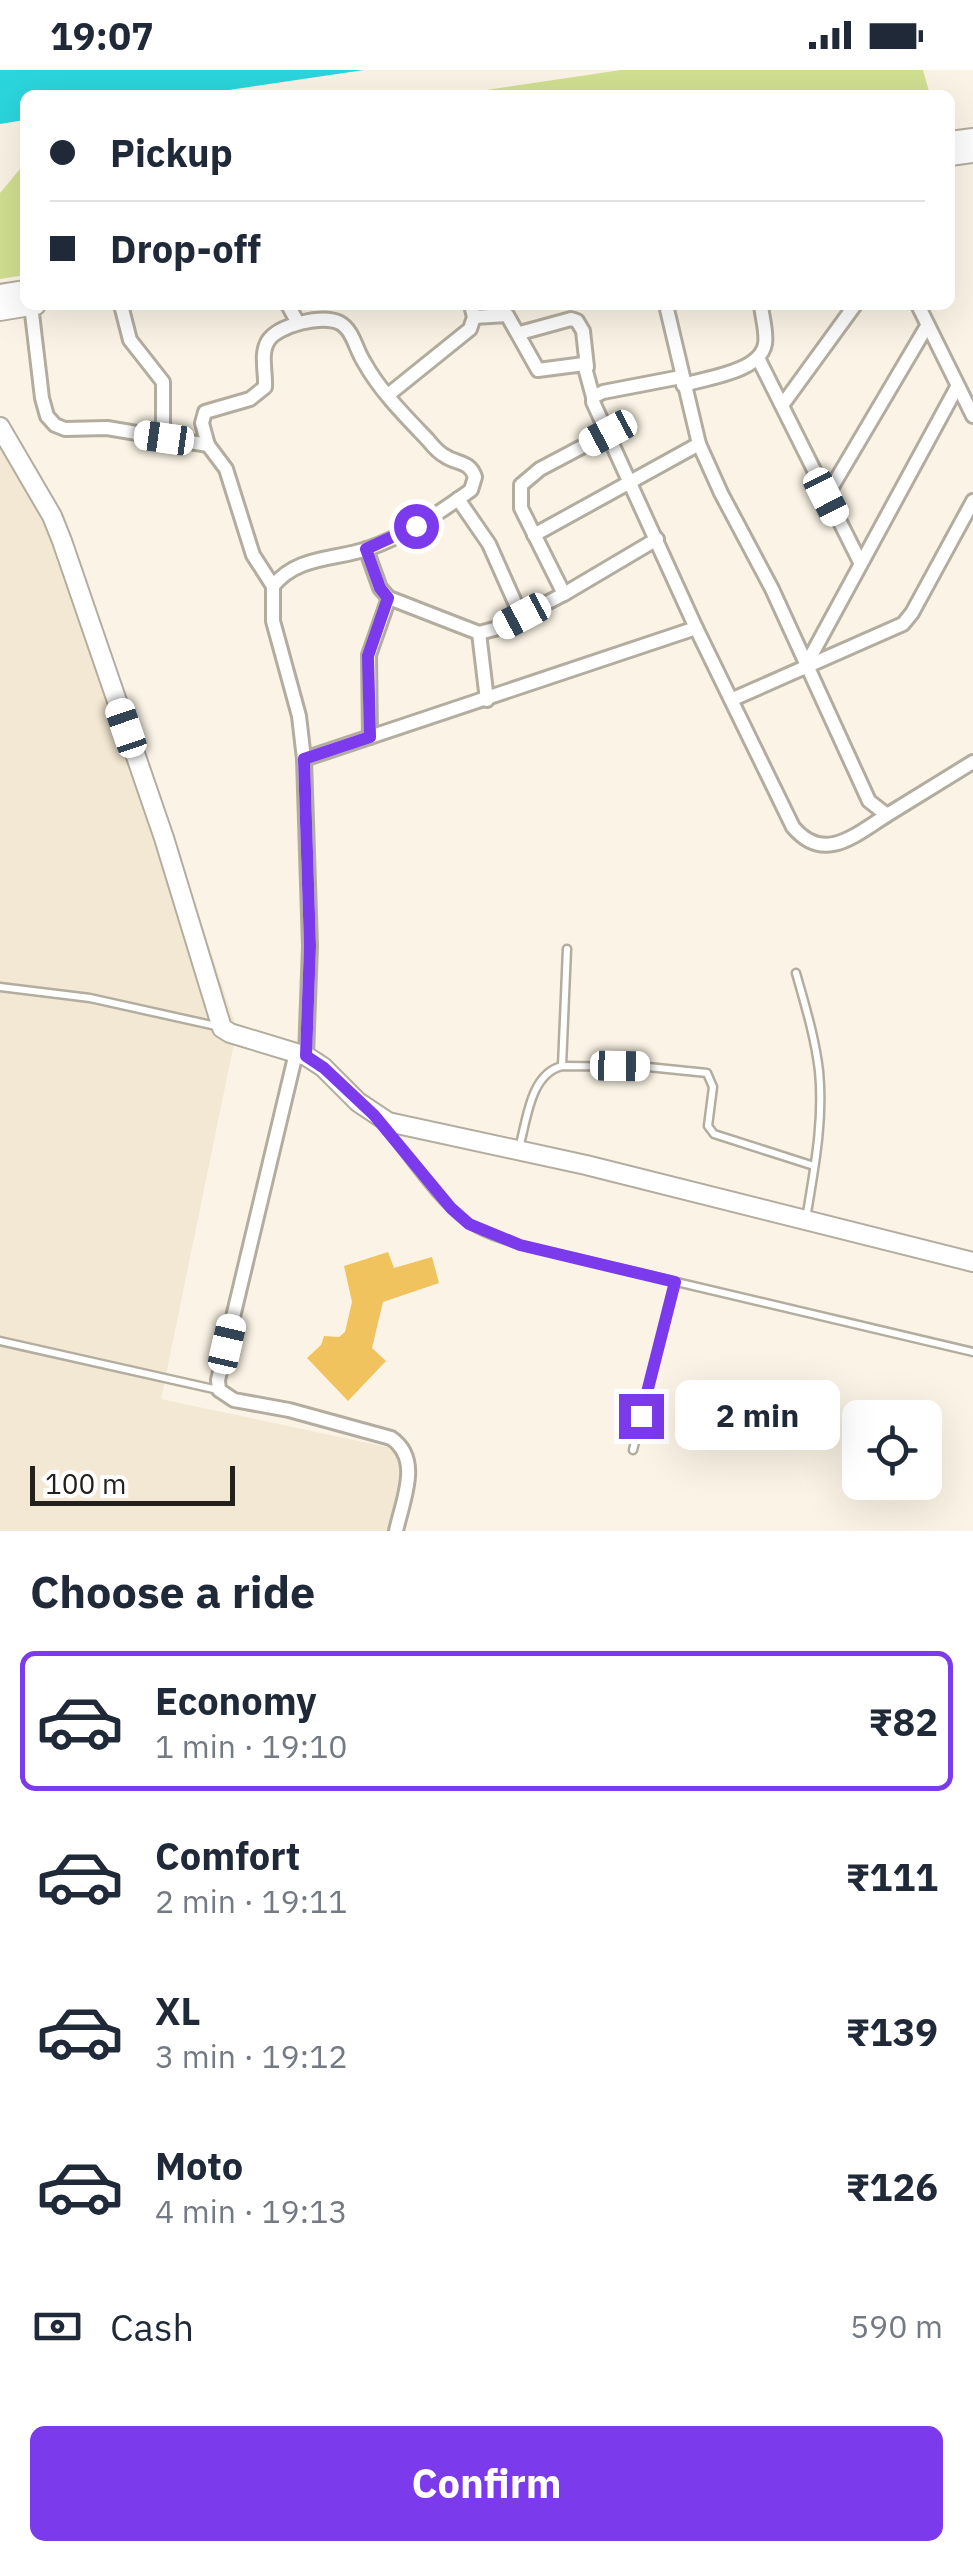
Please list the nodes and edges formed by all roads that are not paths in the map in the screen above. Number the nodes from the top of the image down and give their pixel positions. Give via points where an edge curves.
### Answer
1 (33, 310) edge
2 (122, 310) edge
3 (291, 310) edge
4 (667, 310) edge
5 (761, 310) edge
6 (851, 310) edge
7 (920, 310) edge
8 (472, 311) edge
9 (298, 323) junction
10 (927, 326) junction
11 (520, 334) junction
12 (758, 358) junction
13 (586, 367) junction
14 (682, 381) junction
15 (957, 386) junction
16 (388, 395) junction
17 (593, 397) junction
18 (783, 404) junction
19 (973, 416) edge
20 (0, 427) edge
21 (608, 433) junction
22 (164, 438) junction
23 (699, 444) junction
24 (208, 445) junction
25 (630, 484) junction
26 (826, 497) junction
27 (458, 499) junction
28 (973, 501) edge
29 (534, 534) junction
30 (657, 539) junction
31 (366, 549) junction
32 (860, 562) junction
33 (273, 586) junction
34 (564, 594) junction
35 (388, 598) junction
36 (522, 616) junction
37 (696, 628) junction
38 (480, 633) junction
39 (805, 667) junction
40 (733, 699) junction
41 (486, 700) junction
42 (370, 737) junction
43 (304, 759) junction
44 (973, 762) edge
45 (887, 815) junction
46 (567, 949) dead end
47 (796, 972) dead end
48 (0, 987) edge
49 (222, 1028) junction
50 (301, 1055) junction
51 (562, 1066) junction
52 (374, 1115) junction
53 (518, 1149) junction
54 (814, 1166) junction
55 (806, 1220) junction
56 (973, 1262) edge
57 (675, 1282) junction
58 (0, 1341) edge
59 (973, 1352) edge
60 (219, 1390) junction
61 (633, 1450) dead end
62 (396, 1531) edge

1 - 22 street via 42,398 54,425
2 - 22 street via 130,340 164,382
3 - 9 street
4 - 14 street
5 - 12 street via 766,337
6 - 18 street
7 - 10 street
8 - 11 street via 507,315
8 - 16 street via 470,328 458,340
9 - 16 street via 341,323
9 - 24 street via 268,341 260,395 205,412
10 - 15 street
10 - 26 street
11 - 13 street via 538,370
11 - 13 street via 577,322
12 - 14 street
12 - 18 street
13 - 17 street
14 - 17 street
14 - 23 street
15 - 19 street
15 - 32 street
16 - 27 street via 444,456 473,470 475,483
17 - 21 street
18 - 26 street
20 - 49 street via 62,541
21 - 25 street
21 - 29 street via 521,485 521,508
22 - 24 street
23 - 25 street
23 - 39 street
24 - 33 street via 226,468 253,555
25 - 29 street
25 - 30 street
26 - 32 street
27 - 31 street
27 - 36 street via 489,544
28 - 39 street via 903,624
29 - 34 street
30 - 34 street
30 - 37 street
31 - 33 street via 294,567
31 - 35 street
32 - 39 street
33 - 43 street via 273,622
34 - 36 street
35 - 38 street
35 - 42 street via 368,656
36 - 38 street
37 - 40 street
37 - 41 street
38 - 41 street
39 - 40 street
39 - 45 street via 869,800
40 - 45 street via 803,839 834,844
41 - 42 street
42 - 43 street
43 - 50 street via 310,946
44 - 45 street
46 - 51 lane
47 - 54 lane via 819,1074
48 - 49 lane via 90,998
49 - 50 street
50 - 52 street
50 - 60 street
51 - 53 lane via 542,1075
51 - 54 lane via 700,1070 712,1080 708,1118 714,1134
52 - 53 street
52 - 57 lane via 469,1224 520,1245
53 - 55 street
54 - 55 lane
55 - 56 street
57 - 59 lane
57 - 61 lane
58 - 60 lane
60 - 62 street via 234,1400 402,1446 410,1469

